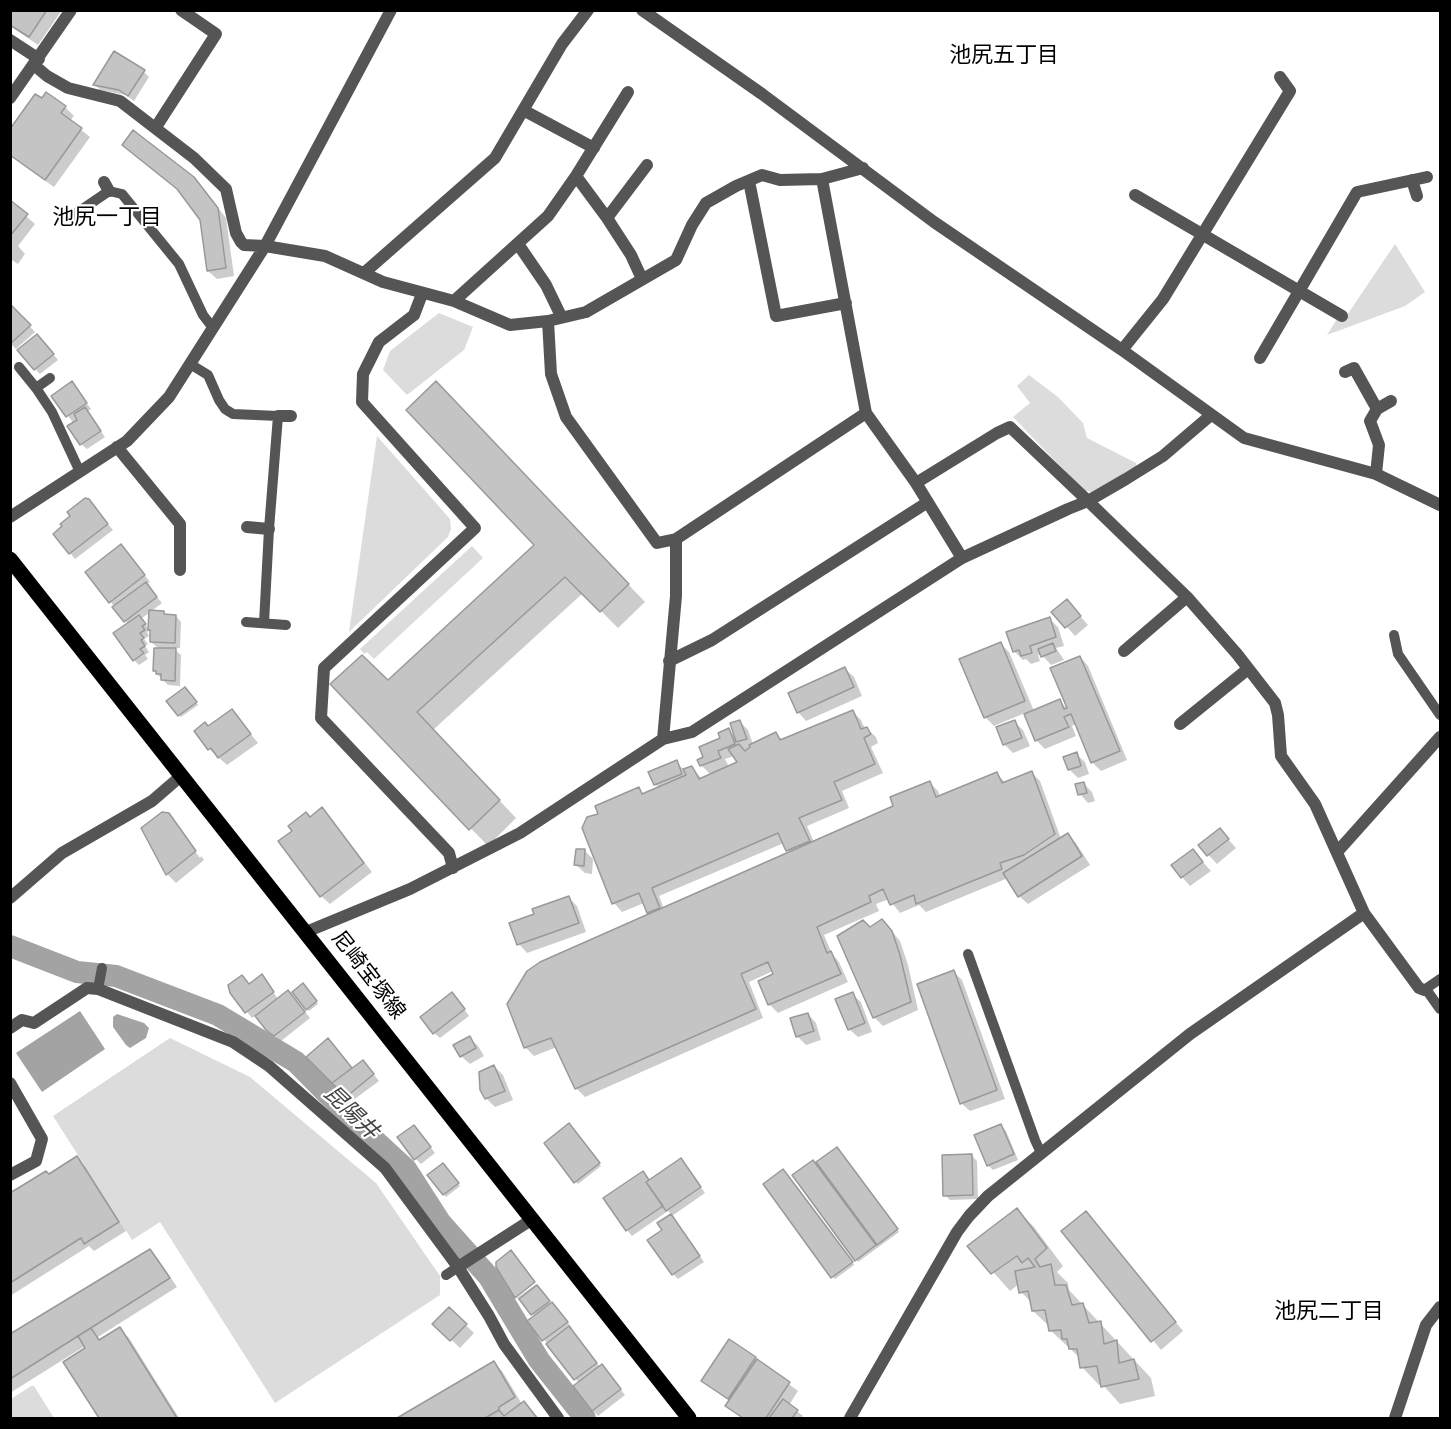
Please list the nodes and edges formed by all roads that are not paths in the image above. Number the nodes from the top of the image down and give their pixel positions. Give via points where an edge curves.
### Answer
1 (70, 10) edge
2 (181, 10) edge
3 (391, 10) edge
4 (588, 10) edge
5 (642, 10) edge
6 (10, 40) edge
7 (37, 62) junction
8 (1280, 77) dead end
9 (628, 92) dead end
10 (10, 98) edge
11 (523, 110) junction
12 (156, 127) junction
13 (594, 148) junction
14 (647, 165) dead end
15 (863, 168) junction
16 (576, 176) junction
17 (1428, 177) dead end
18 (822, 179) junction
19 (1412, 180) junction
20 (749, 181) junction
21 (1135, 195) dead end
22 (1417, 196) dead end
23 (607, 218) junction
24 (65, 221) dead end
25 (1203, 234) junction
26 (518, 244) junction
27 (265, 246) junction
28 (364, 273) junction
29 (642, 279) junction
30 (1299, 292) junction
31 (422, 294) junction
32 (454, 301) junction
33 (846, 303) junction
34 (561, 316) junction
35 (1342, 316) dead end
36 (548, 321) junction
37 (213, 328) junction
38 (1122, 350) junction
39 (1260, 358) dead end
40 (190, 364) junction
41 (19, 367) dead end
42 (1345, 372) dead end
43 (50, 378) dead end
44 (36, 388) junction
45 (1391, 401) dead end
46 (1377, 409) junction
47 (866, 414) junction
48 (1211, 415) junction
49 (117, 447) junction
50 (80, 472) junction
51 (1376, 474) junction
52 (916, 483) junction
53 (1088, 501) junction
54 (928, 502) junction
55 (1440, 506) edge
56 (10, 517) edge
57 (247, 527) dead end
58 (269, 529) junction
59 (676, 539) junction
60 (962, 558) junction
61 (10, 560) edge
62 (180, 570) dead end
63 (1187, 597) junction
64 (246, 622) dead end
65 (264, 623) junction
66 (286, 625) dead end
67 (1394, 635) dead end
68 (1124, 651) dead end
69 (669, 661) junction
70 (1248, 669) junction
71 (1440, 715) edge
72 (1180, 724) dead end
73 (1440, 737) edge
74 (663, 739) junction
75 (181, 776) junction
76 (1338, 851) junction
77 (453, 868) junction
78 (10, 898) edge
79 (1364, 913) junction
80 (306, 932) junction
81 (968, 954) dead end
82 (102, 968) dead end
83 (1440, 979) edge
84 (98, 989) junction
85 (1424, 990) junction
86 (1440, 1009) edge
87 (10, 1028) edge
88 (10, 1083) edge
89 (1041, 1153) junction
90 (10, 1175) edge
91 (531, 1220) junction
92 (459, 1266) junction
93 (446, 1275) dead end
94 (1440, 1307) edge
95 (558, 1419) edge
96 (689, 1419) edge
97 (850, 1419) edge
98 (1395, 1419) edge

1 - 7 street
2 - 12 street via 216,34
3 - 27 street
4 - 11 street via 562,44
5 - 15 street
6 - 7 street
7 - 10 street
7 - 12 street via 47,76 68,88 120,101
8 - 25 street via 1290,91
9 - 13 street
11 - 13 street
11 - 28 street via 495,158
12 - 27 street via 226,189 241,242
13 - 16 street
14 - 23 street
15 - 18 street
15 - 38 street via 934,222
16 - 23 street
16 - 26 street via 548,216
17 - 19 street
18 - 20 street via 780,180 762,176
18 - 33 street
19 - 22 street
19 - 30 street via 1357,192
20 - 29 street via 706,203 676,260
20 - 33 street via 776,316
21 - 25 street
23 - 29 street
24 - 37 lane via 106,187 122,194 179,264
25 - 30 street
25 - 38 street via 1163,299
26 - 32 street
26 - 34 street via 546,285
27 - 28 street via 324,256
27 - 37 street
28 - 31 street
29 - 34 street via 586,312
30 - 35 street
30 - 39 street
31 - 32 street
31 - 77 street via 414,315 379,342 363,374 362,402 475,528 324,668 321,718 449,853
32 - 36 street via 510,325
33 - 47 street
34 - 36 street
36 - 59 street via 551,374 566,417 657,543
37 - 40 street
38 - 48 street
40 - 49 street via 169,397
40 - 58 lane via 208,375 219,400 233,414 284,416
41 - 44 lane
42 - 46 street via 1354,368
43 - 44 lane
44 - 50 lane via 52,412
45 - 46 street
46 - 51 street via 1370,421 1379,445
47 - 52 street
47 - 59 street
48 - 51 street via 1244,438
48 - 53 street via 1163,456
49 - 50 street
49 - 62 street via 180,524
50 - 56 street
51 - 55 street
52 - 53 street via 1010,427
52 - 54 street
53 - 60 street
53 - 63 street
54 - 60 street
54 - 69 street via 712,640
57 - 58 street
58 - 65 lane
59 - 69 street via 676,596
60 - 74 street via 692,732
61 - 75 main road, 尼崎宝塚線
63 - 68 street
63 - 70 street
64 - 65 lane
65 - 66 lane
67 - 71 lane via 1398,654
69 - 74 street
70 - 72 street
70 - 76 street via 1275,703 1281,756 1315,804
73 - 76 street
74 - 77 street via 520,833
75 - 78 street via 152,801 62,853
75 - 80 main road, 尼崎宝塚線
76 - 79 street
77 - 80 street via 410,890
79 - 85 street
79 - 89 street via 1190,1034
80 - 91 main road, 尼崎宝塚線
81 - 89 lane
82 - 84 lane
83 - 85 lane
84 - 87 street via 87,988 34,1023 22,1020
84 - 92 street via 233,1042 269,1066 385,1168
85 - 86 lane
88 - 90 street via 42,1139 36,1161
89 - 97 street via 969,1216
91 - 92 street
91 - 96 main road, 尼崎宝塚線
92 - 93 lane
92 - 95 street via 504,1344
94 - 98 street via 1426,1325

